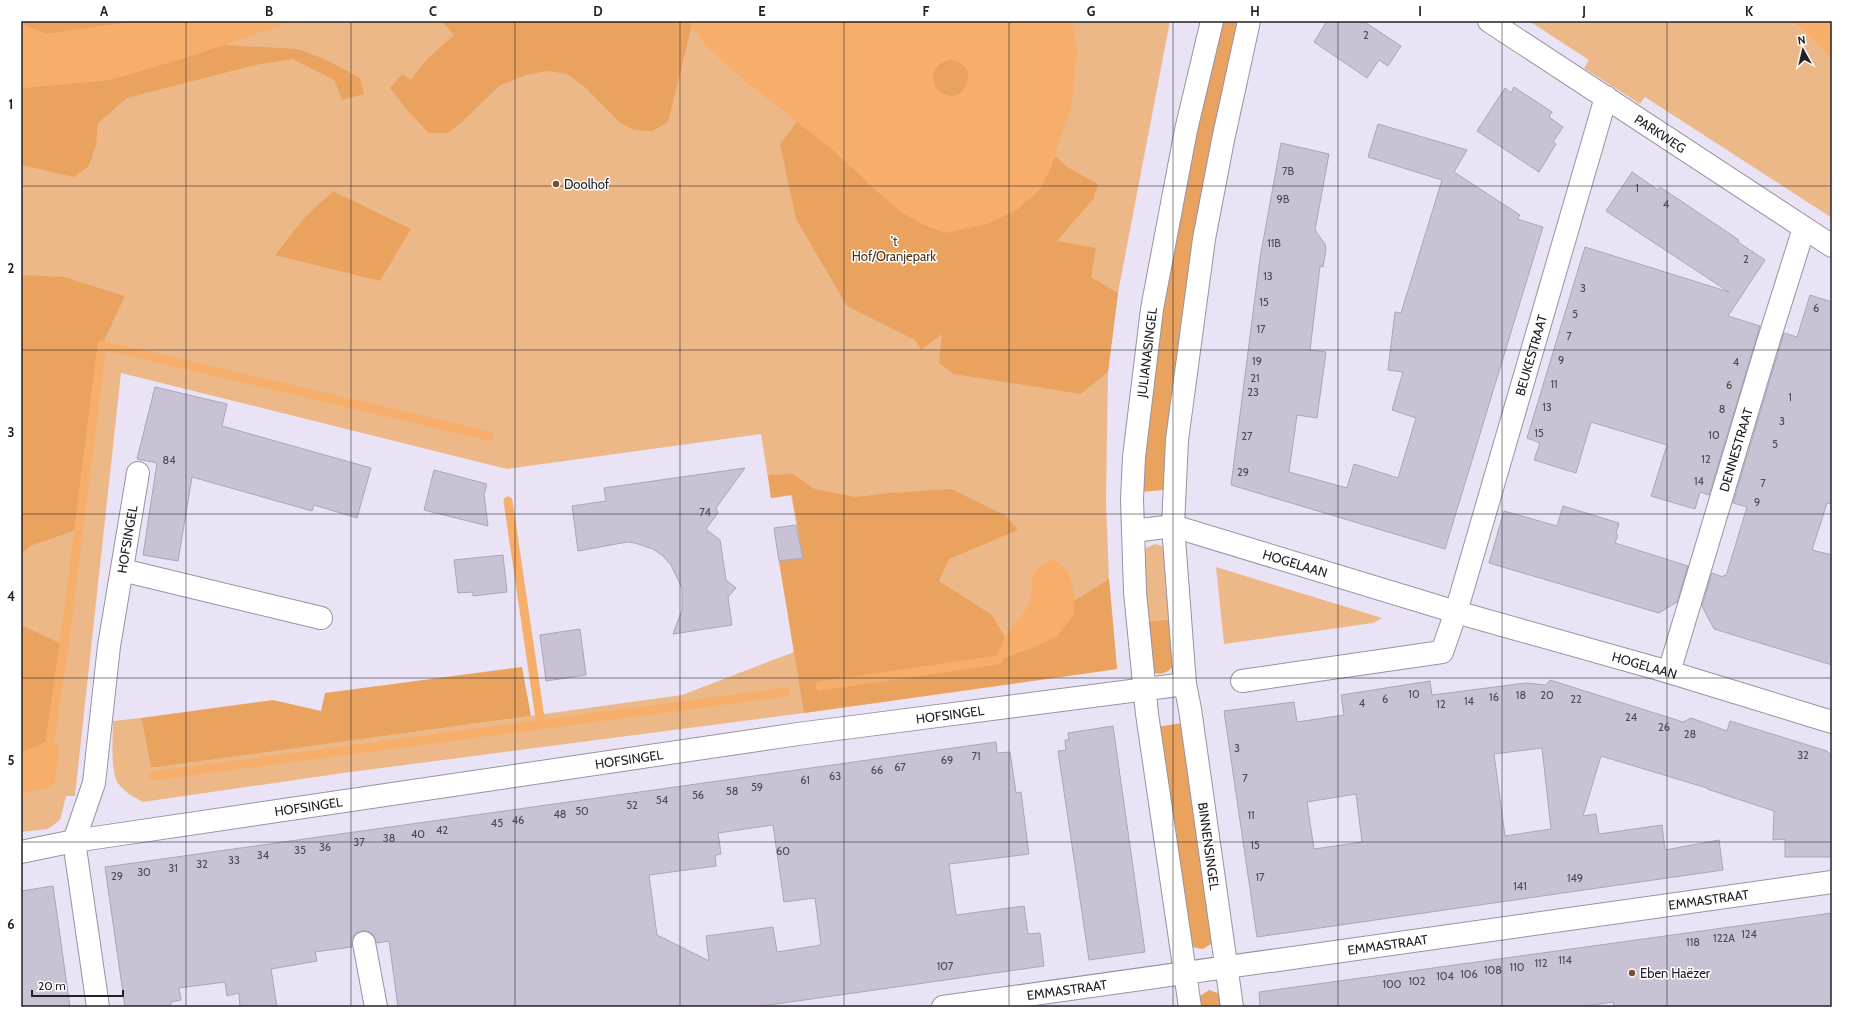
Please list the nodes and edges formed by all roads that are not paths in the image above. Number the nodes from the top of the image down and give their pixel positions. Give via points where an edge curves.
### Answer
1 (1212, 21) edge
2 (1249, 21) edge
3 (1490, 21) edge
4 (1606, 97) junction
5 (1804, 228) junction
6 (1832, 246) edge
7 (138, 474) dead end
8 (1173, 526) junction
9 (1133, 531) junction
10 (122, 570) junction
11 (1456, 612) junction
12 (321, 618) dead end
13 (1669, 672) junction
14 (1242, 681) dead end
15 (1185, 684) junction
16 (1145, 690) junction
17 (1832, 722) edge
18 (74, 840) junction
19 (21, 852) edge
20 (1832, 882) edge
21 (364, 944) dead end
22 (1226, 967) junction
23 (1185, 972) junction
24 (98, 1007) edge
25 (376, 1007) edge
26 (943, 1007) edge
27 (1190, 1007) edge
28 (1232, 1007) edge

1 - 9 street, JULIANASINGEL via 1186,130 1152,309 1134,457
2 - 8 street via 1204,238 1178,440
3 - 4 street, PARKWEG
4 - 5 street, PARKWEG
4 - 11 street, BEUKESTRAAT
5 - 6 street, PARKWEG
5 - 13 street, DENNESTRAAT
7 - 10 street, HOFSINGEL
8 - 9 street, HOGELAAN
8 - 11 street, HOGELAAN
8 - 15 street
9 - 16 street, JULIANASINGEL via 1135,592
10 - 12 street
10 - 18 street, HOFSINGEL via 109,646 94,783
11 - 13 street, HOGELAAN
11 - 14 street via 1442,652
13 - 17 street, HOGELAAN
15 - 16 street, HOFSINGEL
15 - 22 street, BINNENSINGEL
16 - 18 street, HOFSINGEL via 798,734
16 - 23 street
18 - 19 street, HOFSINGEL
18 - 24 street
20 - 22 street, EMMASTRAAT
21 - 25 street
22 - 23 street, EMMASTRAAT
22 - 28 street, BINNENSINGEL
23 - 26 street, EMMASTRAAT
23 - 27 street

